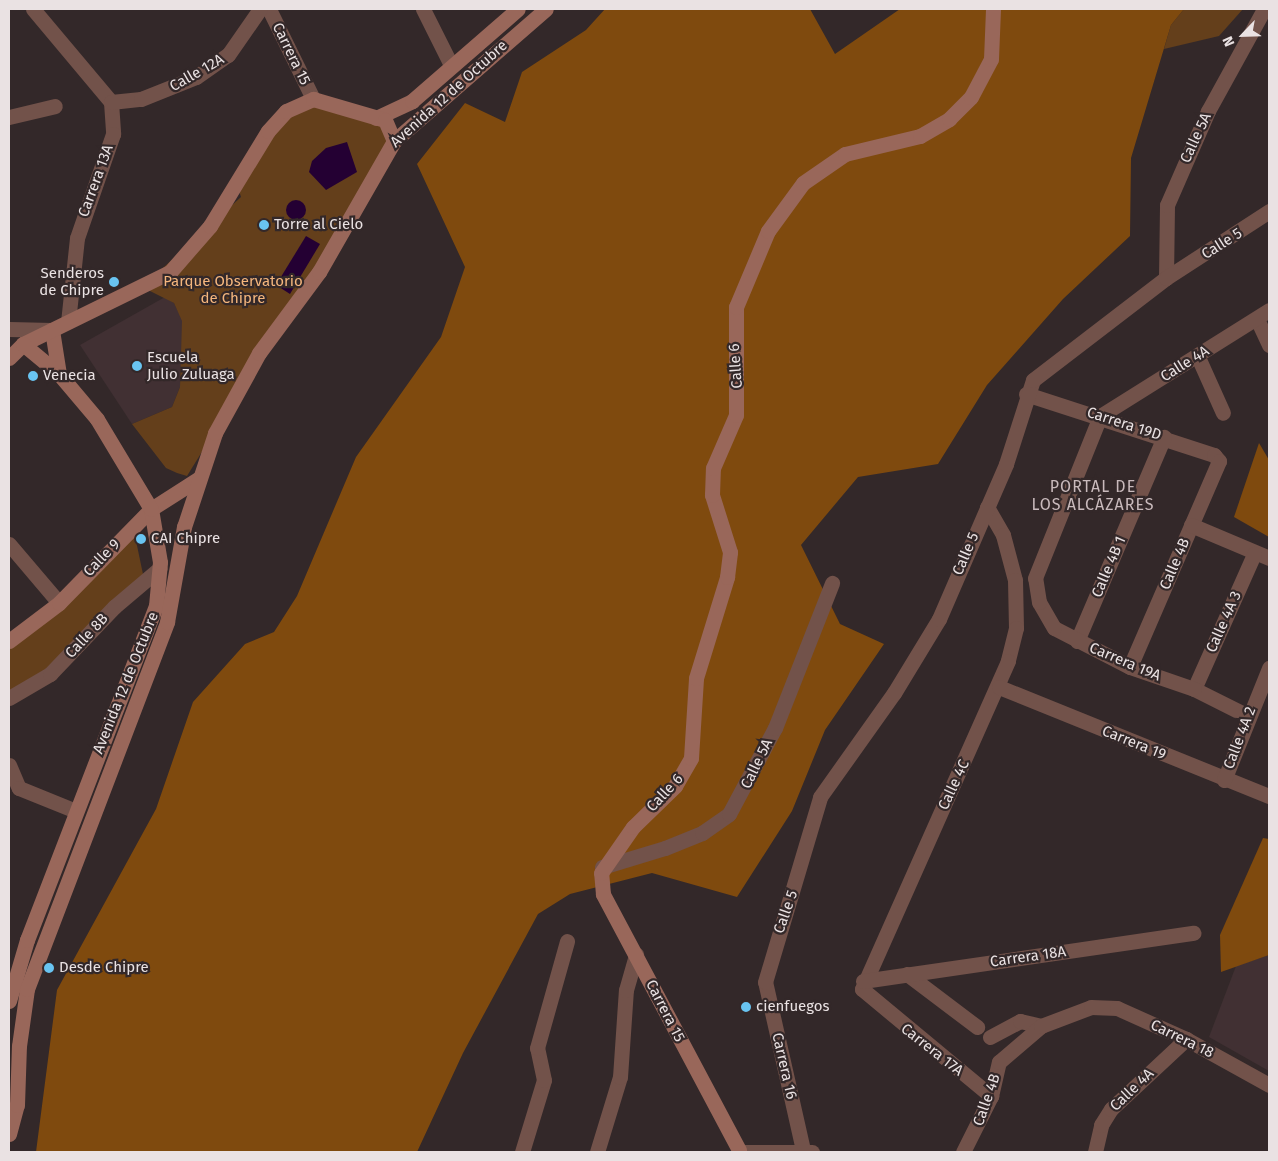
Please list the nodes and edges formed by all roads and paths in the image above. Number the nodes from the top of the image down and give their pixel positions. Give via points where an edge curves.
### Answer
1 (33, 9) edge
2 (260, 9) edge
3 (269, 9) edge
4 (423, 9) edge
5 (518, 9) edge
6 (546, 9) edge
7 (993, 9) edge
8 (1264, 9) edge
9 (451, 65) junction
10 (313, 99) junction
11 (111, 102) junction
12 (55, 106) dead end
13 (9, 117) edge
14 (376, 118) junction
15 (394, 141) junction
16 (1269, 211) edge
17 (1166, 278) junction
18 (1269, 310) edge
19 (1256, 319) junction
20 (68, 322) junction
21 (9, 330) edge
22 (52, 330) junction
23 (16, 343) edge
24 (1269, 345) edge
25 (1198, 357) junction
26 (9, 358) edge
27 (59, 374) junction
28 (1026, 394) junction
29 (1223, 413) dead end
30 (1100, 416) junction
31 (1164, 437) junction
32 (1219, 461) joint
33 (198, 479) junction
34 (987, 507) junction
35 (151, 509) junction
36 (1192, 525) junction
37 (9, 544) edge
38 (1254, 554) junction
39 (1269, 558) edge
40 (160, 568) junction
41 (832, 583) dead end
42 (59, 603) junction
43 (9, 641) edge
44 (1077, 641) junction
45 (1130, 667) junction
46 (1269, 668) edge
47 (999, 687) junction
48 (1194, 689) junction
49 (9, 698) edge
50 (1248, 716) junction
51 (9, 765) edge
52 (1224, 780) junction
53 (14, 791) edge
54 (1269, 796) edge
55 (76, 811) junction
56 (602, 867) junction
57 (1194, 933) dead end
58 (567, 941) dead end
59 (636, 954) junction
60 (907, 974) junction
61 (863, 981) junction
62 (765, 982) joint
63 (9, 1002) edge
64 (1091, 1007) joint
65 (977, 1026) dead end
66 (1041, 1026) junction
67 (990, 1037) dead end
68 (1186, 1039) junction
69 (14, 1045) edge
70 (1269, 1085) edge
71 (991, 1096) junction
72 (9, 1134) edge
73 (807, 1151) edge
74 (522, 1152) edge
75 (597, 1152) edge
76 (739, 1152) edge
77 (963, 1152) edge
78 (1094, 1152) edge

1 - 11 street
2 - 11 street, Calle 12A via 228,55 196,77 141,99
3 - 10 street, Carrera 15
4 - 9 street
5 - 9 main road, Avenida 12 de Octubre
6 - 15 main road, Avenida 12 de Octubre
7 - 56 main road, Calle 6 via 991,58 966,102 920,136 845,154 804,183 768,231 736,307 736,415 713,468 712,495 730,552 727,577 696,678 691,758 675,786 633,827
8 - 17 street, Calle 5A via 1208,111 1168,205
9 - 14 main road, Avenida 12 de Octubre via 412,101
10 - 14 main road, Avenida 12 de Octubre
10 - 20 main road via 286,111 268,131 210,226 170,272
11 - 20 street, Carrera 13A via 109,149 76,238
12 - 13 street
14 - 15 main road via 388,123
15 - 33 main road, Avenida 12 de Octubre via 319,272 259,353 215,433
16 - 17 street, Calle 5
17 - 28 street, Calle 5 via 1044,368
18 - 19 street, Calle 4A
19 - 24 street
19 - 25 street, Calle 4A
20 - 22 main road
21 - 22 street
22 - 23 main road
22 - 27 main road
23 - 26 main road
23 - 27 main road, Avenida 12 de Octubre
25 - 29 street
25 - 30 street, Calle 4A
27 - 35 main road, Avenida 12 de Octubre via 97,419
28 - 30 street, Carrera 19D
28 - 34 street, Calle 5 via 1006,464
30 - 31 street, Carrera 19D
30 - 44 street, Carrera 19A via 1034,578 1039,602 1054,628
31 - 32 street, Carrera 19D via 1214,455
31 - 44 street, Calle 4B 1
32 - 36 street, Calle 4B
33 - 35 main road, Calle 9
33 - 69 main road, Avenida 12 de Octubre via 167,622 42,944
34 - 47 street, Calle 4C via 1010,556 1016,628
34 - 62 street, Calle 5 via 920,653 820,797
35 - 40 main road, Avenida 12 de Octubre
35 - 42 main road, Calle 9
36 - 38 street
36 - 45 street, Calle 4B
37 - 42 street
38 - 39 street
38 - 48 street, Calle 4A 3
40 - 49 street, Calle 8B via 114,607 50,674
40 - 55 main road, Avenida 12 de Octubre via 156,606
41 - 56 street, Calle 5A via 815,635 798,664 775,728 744,793 728,814 702,833 666,848
42 - 43 main road, Calle 9
44 - 45 street, Carrera 19A
45 - 48 street, Carrera 19A
46 - 50 street, Calle 4A 2
47 - 52 street, Carrera 19
47 - 61 street, Calle 4C
48 - 50 street, Carrera 19A
50 - 52 street, Calle 4A 2
51 - 53 street
52 - 54 street, Carrera 19
53 - 55 street
55 - 63 main road, Avenida 12 de Octubre via 27,940
56 - 59 main road, Carrera 15 via 603,894
57 - 60 street, Carrera 18A
58 - 74 street via 537,1048 544,1080
59 - 75 street via 626,990 620,1077
59 - 76 main road, Carrera 15
60 - 61 street, Carrera 18A
60 - 65 street
61 - 71 street, Carrera 17A via 864,995
62 - 73 street, Carrera 16
64 - 66 street, Calle 4B
64 - 68 street, Carrera 18 via 1117,1008
66 - 67 street via 1020,1021
66 - 71 street, Calle 4B via 999,1062
68 - 70 street, Carrera 18
68 - 78 street, Calle 4A via 1111,1109 1101,1125
69 - 72 main road, Avenida 12 de Octubre via 17,1105
71 - 77 street, Calle 4B
73 - 76 street

